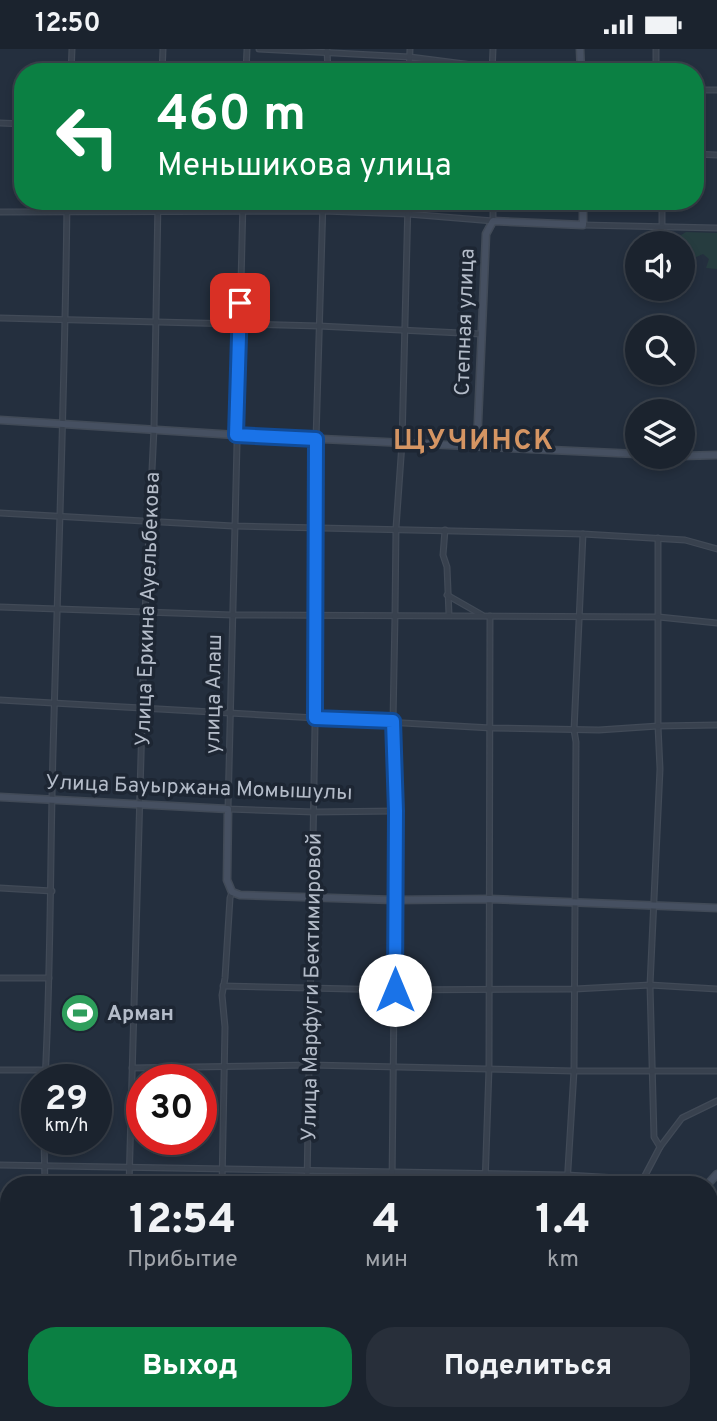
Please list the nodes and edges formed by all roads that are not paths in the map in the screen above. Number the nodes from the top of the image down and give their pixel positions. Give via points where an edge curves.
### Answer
1 (259, 49) edge
2 (410, 49) edge
3 (327, 51) edge
4 (410, 57) junction
5 (410, 63) edge
6 (448, 63) edge
7 (493, 210) edge
8 (583, 210) edge
9 (662, 210) edge
10 (67, 211) junction
11 (158, 211) junction
12 (323, 211) junction
13 (0, 212) edge
14 (243, 212) junction
15 (408, 213) junction
16 (493, 221) junction
17 (583, 225) junction
18 (662, 228) junction
19 (717, 228) edge
20 (0, 318) edge
21 (64, 319) junction
22 (154, 322) junction
23 (239, 325) junction
24 (319, 326) junction
25 (405, 329) junction
26 (481, 334) junction
27 (0, 419) edge
28 (62, 424) junction
29 (154, 429) junction
30 (236, 435) junction
31 (316, 439) junction
32 (402, 443) junction
33 (477, 445) junction
34 (625, 453) edge
35 (717, 455) edge
36 (695, 456) edge
37 (0, 513) edge
38 (59, 517) junction
39 (148, 521) junction
40 (233, 526) junction
41 (316, 526) junction
42 (397, 528) junction
43 (446, 530) junction
44 (583, 534) junction
45 (658, 538) junction
46 (717, 549) edge
47 (447, 594) junction
48 (0, 607) edge
49 (58, 608) junction
50 (145, 613) junction
51 (233, 615) junction
52 (395, 615) junction
53 (449, 615) junction
54 (316, 616) junction
55 (483, 616) junction
56 (490, 616) junction
57 (659, 617) junction
58 (579, 618) junction
59 (717, 623) edge
60 (0, 700) edge
61 (54, 703) junction
62 (143, 709) junction
63 (230, 713) junction
64 (315, 718) junction
65 (393, 721) junction
66 (717, 725) edge
67 (658, 726) junction
68 (491, 728) junction
69 (573, 730) junction
70 (0, 797) edge
71 (51, 799) junction
72 (141, 804) junction
73 (228, 809) junction
74 (396, 811) junction
75 (314, 812) junction
76 (0, 888) edge
77 (52, 891) junction
78 (232, 892) junction
79 (312, 898) junction
80 (490, 899) junction
81 (394, 900) junction
82 (576, 903) junction
83 (652, 907) junction
84 (717, 908) edge
85 (0, 978) edge
86 (49, 978) junction
87 (225, 978) junction
88 (650, 985) junction
89 (223, 986) junction
90 (230, 986) junction
91 (311, 988) junction
92 (488, 989) junction
93 (575, 989) junction
94 (717, 989) edge
95 (395, 990) junction
96 (46, 1064) edge
97 (132, 1064) edge
98 (217, 1065) edge
99 (224, 1065) junction
100 (310, 1065) junction
101 (394, 1066) junction
102 (489, 1068) junction
103 (0, 1070) edge
104 (21, 1070) edge
105 (574, 1071) junction
106 (717, 1071) edge
107 (653, 1072) junction
108 (717, 1101) edge
109 (660, 1147) junction
110 (44, 1155) edge
111 (129, 1155) edge
112 (44, 1164) junction
113 (0, 1165) edge
114 (129, 1168) junction
115 (222, 1169) junction
116 (307, 1170) junction
117 (393, 1172) junction
118 (485, 1174) junction
119 (567, 1175) junction
120 (45, 1176) edge
121 (129, 1176) edge
122 (222, 1176) edge
123 (307, 1176) edge
124 (393, 1176) edge
125 (584, 1176) edge
126 (644, 1176) edge

1 - 3 street
2 - 4 street
3 - 4 street
4 - 5 street
4 - 6 street
7 - 16 street, Степная улица
8 - 17 street
9 - 18 street
10 - 11 street
10 - 13 street
10 - 21 street
11 - 14 street
11 - 22 street, Улица Еркина Ауельбекова
12 - 14 street
12 - 15 street
12 - 24 street, Улица Марфуги Бектимировой
14 - 23 street, улица Алаш
15 - 16 street
15 - 25 street
16 - 17 street
16 - 26 street, Степная улица via 485,234
17 - 18 street
18 - 19 street
20 - 21 street
21 - 22 street
21 - 28 street
22 - 23 street
22 - 29 street, Улица Еркина Ауельбекова
23 - 24 street
23 - 30 street, улица Алаш
24 - 25 street
24 - 31 street, Улица Марфуги Бектимировой
25 - 26 street
25 - 32 street
26 - 33 street, Степная улица
27 - 28 street
28 - 29 street
28 - 38 street
29 - 30 street
29 - 39 street, Улица Еркина Ауельбекова
30 - 31 street
30 - 40 street, улица Алаш
31 - 32 street
31 - 41 street, Улица Марфуги Бектимировой
32 - 33 street
32 - 42 street
33 - 34 street
35 - 36 street
37 - 38 street
38 - 39 street
38 - 49 street
39 - 40 street
39 - 50 street, Улица Еркина Ауельбекова
40 - 41 street
40 - 51 street, улица Алаш
41 - 42 street
41 - 54 street, Улица Марфуги Бектимировой
42 - 43 street
42 - 52 street
43 - 44 street
43 - 47 street
44 - 45 street
44 - 58 street
45 - 46 street
45 - 57 street
47 - 53 street
47 - 55 street
48 - 49 street
49 - 50 street
49 - 61 street
50 - 51 street
50 - 62 street, Улица Еркина Ауельбекова
51 - 54 street
51 - 63 street, улица Алаш
52 - 53 street
52 - 54 street
52 - 65 street
53 - 55 street
54 - 64 street, Улица Марфуги Бектимировой
55 - 56 street
56 - 58 street
56 - 68 street
57 - 58 street
57 - 59 street
57 - 67 street
58 - 69 street
60 - 61 street
61 - 62 street
61 - 71 street
62 - 63 street
62 - 72 street, Улица Еркина Ауельбекова
63 - 64 street
63 - 73 street, улица Алаш
64 - 65 street
64 - 75 street, Улица Марфуги Бектимировой
65 - 68 street
65 - 74 street
66 - 67 street
67 - 69 street
67 - 83 street
68 - 69 street
68 - 80 street
69 - 82 street
70 - 71 street, Улица Бауыржана Момышулы
71 - 72 street, Улица Бауыржана Момышулы
71 - 77 street
72 - 73 street, Улица Бауыржана Момышулы
72 - 97 street, Улица Еркина Ауельбекова
73 - 75 street, Улица Бауыржана Момышулы
73 - 78 street, улица Алаш via 227,880
74 - 75 street, Улица Бауыржана Момышулы
74 - 81 street
75 - 79 street, Улица Марфуги Бектимировой
76 - 77 street
77 - 86 street
78 - 79 street
78 - 87 street, улица Алаш
79 - 81 street
79 - 91 street, Улица Марфуги Бектимировой
80 - 81 street
80 - 82 street
80 - 92 street
81 - 95 street
82 - 83 street
82 - 93 street
83 - 84 street
83 - 88 street
85 - 86 street
86 - 96 street
87 - 89 street, улица Алаш
87 - 90 street
88 - 93 street
88 - 94 street
88 - 107 street
89 - 90 street
89 - 99 street, улица Алаш
90 - 91 street
91 - 95 street
91 - 100 street, Улица Марфуги Бектимировой
92 - 93 street
92 - 95 street
92 - 102 street
93 - 105 street
95 - 101 street
98 - 99 street
99 - 100 street
99 - 115 street, улица Алаш
100 - 101 street
100 - 116 street, Улица Марфуги Бектимировой
101 - 102 street
101 - 117 street
102 - 105 street
102 - 118 street
103 - 104 street
105 - 107 street
105 - 119 street
106 - 107 street
107 - 109 street via 654,1137
108 - 109 street via 682,1118
109 - 126 street
110 - 112 street
111 - 114 street, Улица Еркина Ауельбекова
112 - 113 street
112 - 114 street
112 - 120 street
114 - 115 street
114 - 121 street, Улица Еркина Ауельбекова
115 - 116 street
115 - 122 street, улица Алаш
116 - 117 street
116 - 123 street, Улица Марфуги Бектимировой
117 - 118 street
117 - 124 street
118 - 119 street
119 - 125 street

